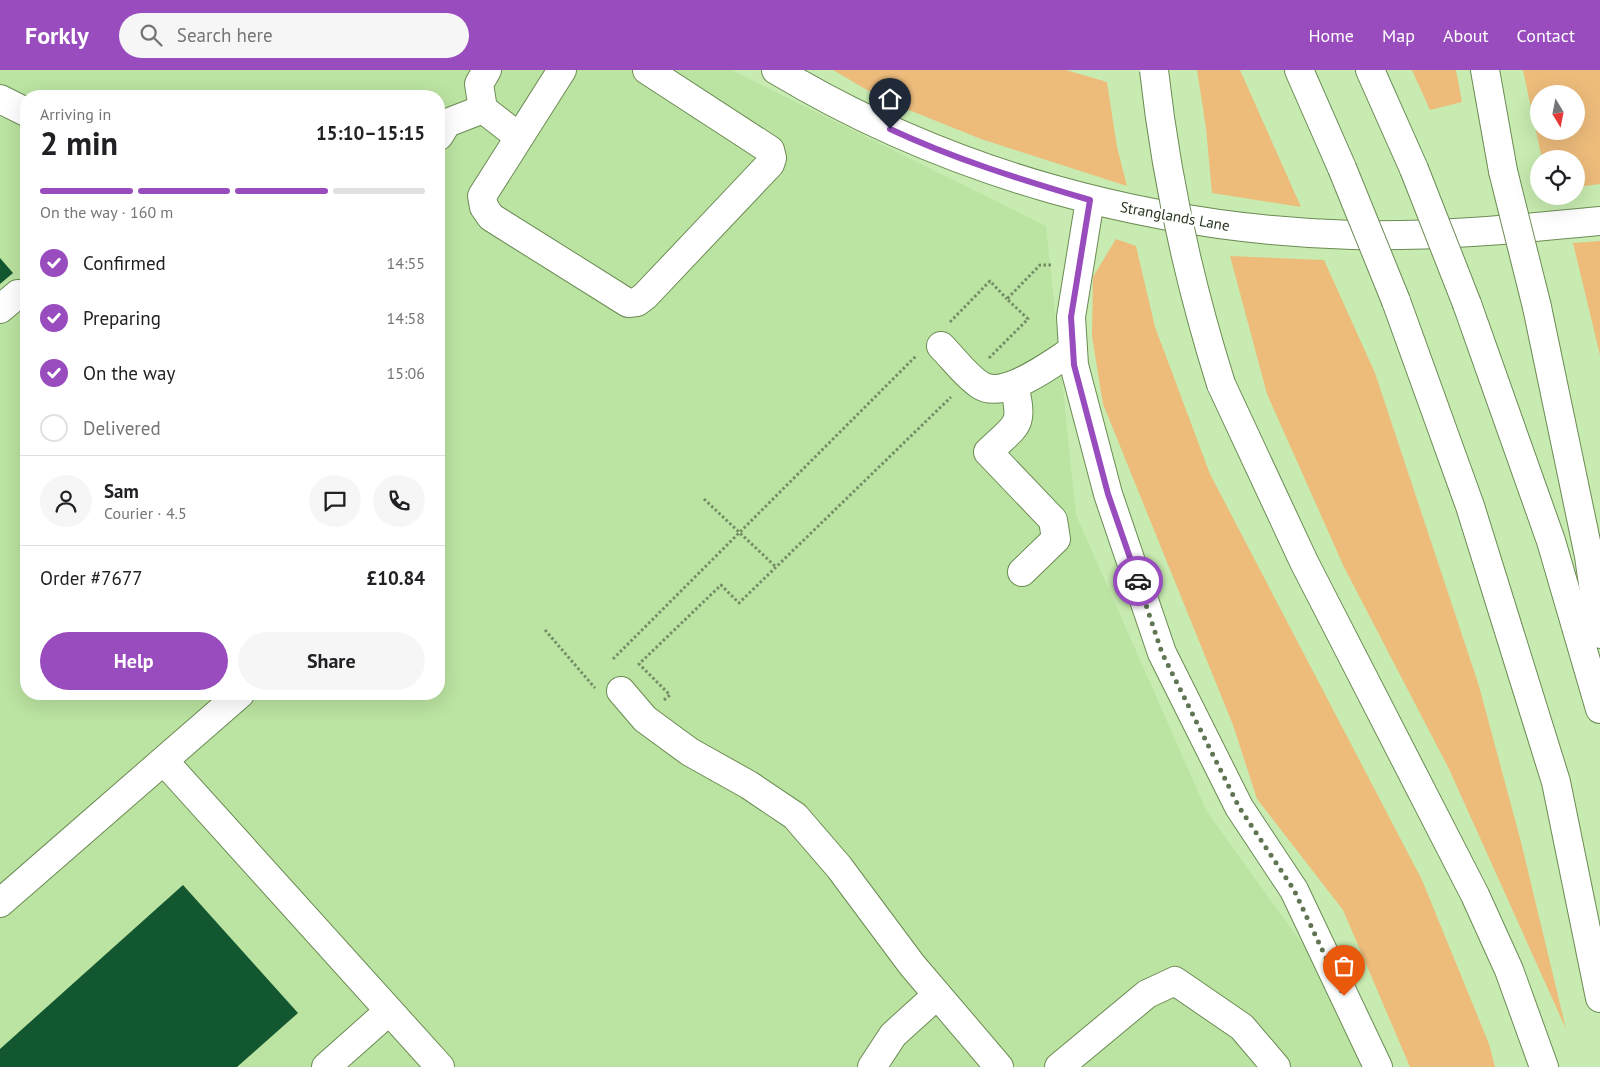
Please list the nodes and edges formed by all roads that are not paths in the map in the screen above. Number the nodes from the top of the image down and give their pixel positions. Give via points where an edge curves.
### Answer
1 (487, 70) edge
2 (562, 70) edge
3 (647, 70) edge
4 (776, 70) edge
5 (1154, 70) edge
6 (1299, 70) edge
7 (1370, 70) edge
8 (1485, 70) edge
9 (0, 99) edge
10 (20, 109) edge
11 (483, 109) junction
12 (445, 127) edge
13 (519, 137) junction
14 (1090, 200) junction
15 (1600, 221) edge
16 (936, 341) road end
17 (1073, 350) junction
18 (1014, 385) junction
19 (1022, 572) dead end
20 (1600, 634) edge
21 (611, 693) road end
22 (233, 700) edge
23 (1600, 709) edge
24 (164, 761) junction
25 (0, 903) edge
26 (937, 995) junction
27 (1600, 998) edge
28 (389, 1011) junction
29 (326, 1067) edge
30 (440, 1067) edge
31 (872, 1067) edge
32 (999, 1067) edge
33 (1060, 1067) edge
34 (1276, 1067) edge
35 (1378, 1067) edge
36 (1544, 1067) edge

1 - 11 main road via 478,84
2 - 13 main road
3 - 13 main road via 770,150 772,158 731,206 636,302 628,302 491,217 482,196
4 - 14 main road, Stranglands Lane via 905,136 1027,182
5 - 36 main road, bridge via 1160,126 1185,263 1221,384 1304,562 1475,896 1509,970
6 - 27 main road, bridge via 1396,302 1470,506 1556,782
7 - 23 main road, bridge via 1414,169 1467,304 1551,541
8 - 20 main road, bridge via 1503,171 1537,306 1589,556
9 - 10 main road
11 - 12 main road via 448,123
11 - 13 main road
14 - 15 main road, Stranglands Lane via 1221,225 1344,235 1420,234
14 - 17 main road via 1071,317
16 - 18 main road via 980,385 991,389
17 - 18 main road
17 - 35 main road via 1074,365 1108,494 1162,653 1239,807 1294,890
18 - 19 main road via 1020,411 1017,423 988,452 1053,520 1056,539
21 - 26 main road via 690,752 749,785 795,816 839,867
22 - 24 main road
24 - 25 main road
24 - 28 main road
26 - 31 main road via 893,1036
26 - 32 main road
28 - 29 main road
28 - 30 main road
33 - 34 main road via 1147,994 1175,981 1242,1026

